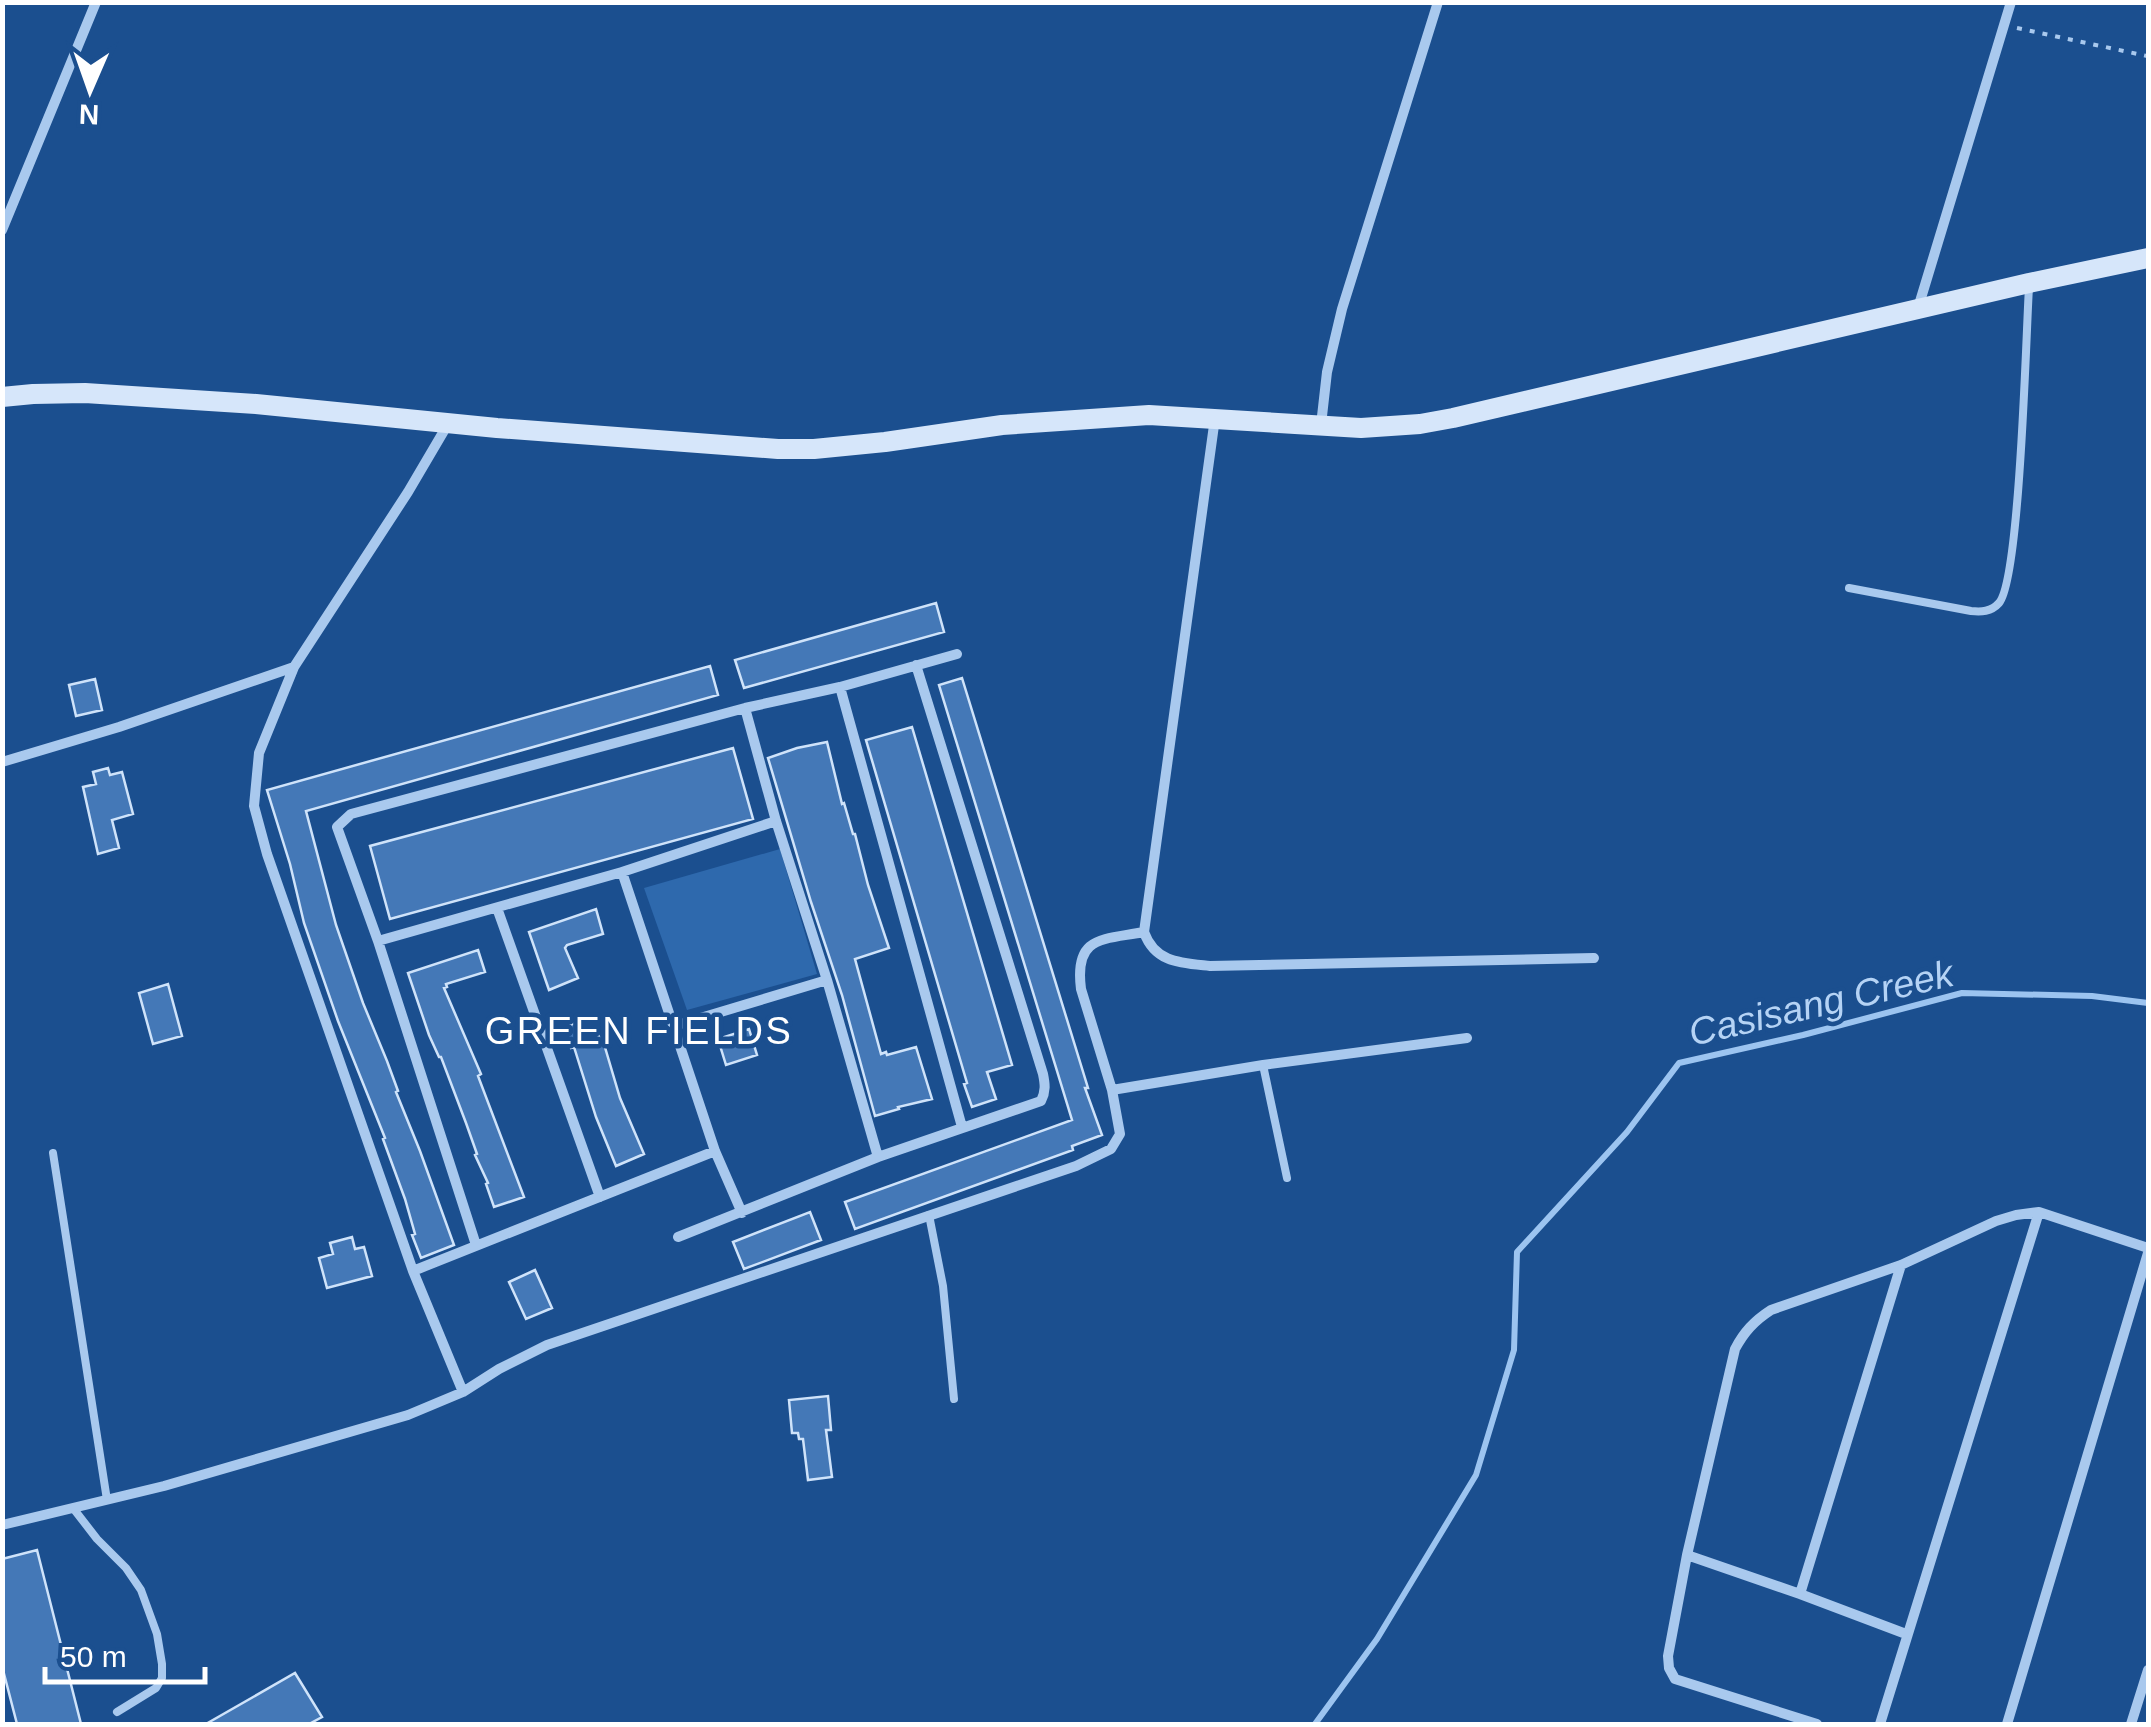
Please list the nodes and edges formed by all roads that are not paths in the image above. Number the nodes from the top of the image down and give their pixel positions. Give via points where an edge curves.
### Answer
1 (96, 2) edge
2 (1438, 2) edge
3 (2010, 2) edge
4 (2, 230) edge
5 (2148, 258) edge
6 (2029, 283) junction
7 (1918, 310) junction
8 (2, 396) edge
9 (1215, 418) junction
10 (448, 423) junction
11 (1320, 426) junction
12 (1849, 588) dead end
13 (957, 654) dead end
14 (916, 666) junction
15 (294, 667) junction
16 (840, 687) junction
17 (745, 708) junction
18 (2, 762) edge
19 (776, 822) junction
20 (622, 872) junction
21 (497, 908) junction
22 (1144, 932) junction
23 (378, 940) junction
24 (1594, 958) dead end
25 (827, 980) junction
26 (674, 1026) junction
27 (1466, 1038) dead end
28 (1263, 1064) junction
29 (1112, 1090) junction
30 (962, 1128) junction
31 (715, 1151) junction
32 (53, 1153) dead end
33 (878, 1157) junction
34 (1287, 1178) dead end
35 (600, 1198) junction
36 (2038, 1212) junction
37 (742, 1213) junction
38 (930, 1215) junction
39 (678, 1237) dead end
40 (476, 1244) junction
41 (2148, 1250) edge
42 (1901, 1265) junction
43 (413, 1271) junction
44 (463, 1392) junction
45 (954, 1399) dead end
46 (107, 1500) junction
47 (73, 1508) junction
48 (2, 1525) edge
49 (1687, 1555) junction
50 (1800, 1594) junction
51 (1906, 1634) junction
52 (2148, 1670) edge
53 (2144, 1697) edge
54 (117, 1712) dead end
55 (1817, 1724) edge
56 (1880, 1724) edge
57 (2007, 1724) edge
58 (2131, 1724) edge

1 - 4 street
2 - 11 street via 1342,309
3 - 7 street
5 - 6 street
6 - 7 street
6 - 12 lane via 2015,517 1998,604 1970,611
7 - 11 street via 1453,418 1392,427
8 - 10 street via 256,404
9 - 10 street via 1149,415 1002,425 814,449
9 - 11 street
9 - 22 street
10 - 15 street
13 - 14 street
14 - 16 street
14 - 30 street via 1045,1087 1041,1101
15 - 18 street
15 - 43 street via 258,752 254,806
16 - 17 street
16 - 30 street
17 - 19 street
17 - 23 street via 351,814 337,827
19 - 20 street
19 - 25 street
20 - 21 street
20 - 26 street
21 - 23 street
21 - 35 street
22 - 24 street via 1159,955 1210,966
22 - 29 street via 1094,942 1079,974
23 - 40 street
25 - 26 street
25 - 33 street
26 - 31 street
27 - 28 street
28 - 29 street
28 - 34 lane
29 - 38 street via 1120,1134 1111,1148
30 - 33 street
31 - 35 street
31 - 37 street
32 - 46 lane
33 - 37 street
35 - 40 street
36 - 41 street
36 - 42 street via 1996,1222
36 - 51 street
37 - 39 street
38 - 44 street via 546,1345
38 - 45 lane
40 - 43 street
41 - 57 street
42 - 49 street via 1771,1310 1742,1336
42 - 50 street
43 - 44 street
44 - 46 street via 349,1434
46 - 47 street
47 - 48 street
47 - 54 lane via 141,1590 157,1634 162,1678
49 - 50 street
49 - 55 street via 1668,1656 1675,1679
50 - 51 street
51 - 56 street
52 - 53 street
53 - 58 street

